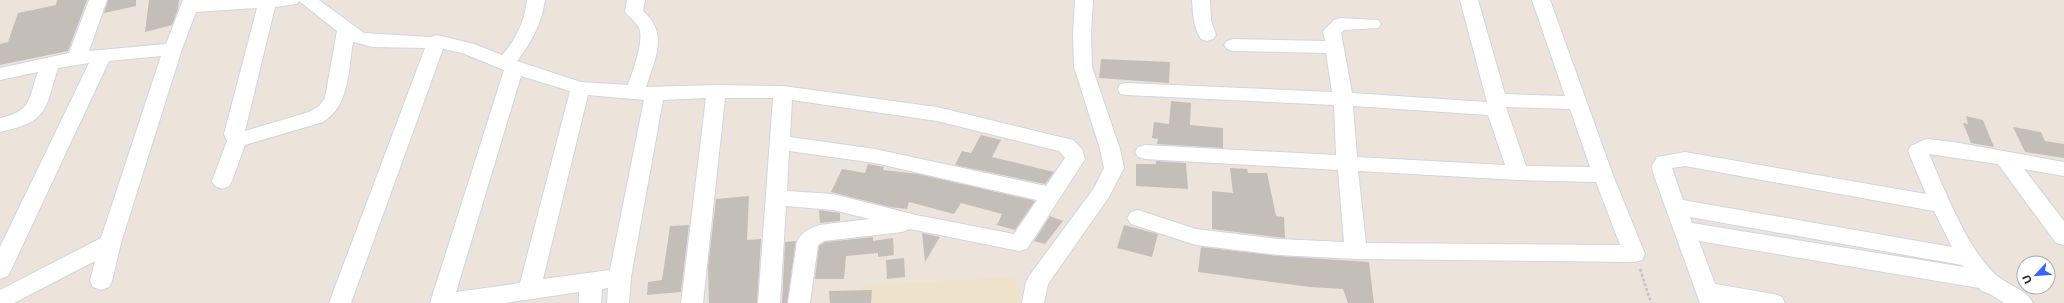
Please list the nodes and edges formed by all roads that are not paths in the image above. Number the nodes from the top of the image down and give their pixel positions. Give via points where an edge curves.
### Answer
1 (98, 0) edge
2 (290, 0) edge
3 (307, 0) edge
4 (536, 0) edge
5 (636, 0) edge
6 (1084, 0) edge
7 (1201, 0) edge
8 (1469, 0) edge
9 (1541, 0) edge
10 (267, 2) junction
11 (191, 4) edge
12 (1372, 24) dead end
13 (346, 30) junction
14 (1207, 35) dead end
15 (437, 41) junction
16 (1233, 45) dead end
17 (1334, 47) junction
18 (173, 49) junction
19 (102, 56) junction
20 (77, 58) junction
21 (50, 64) junction
22 (509, 65) junction
23 (0, 74) edge
24 (580, 88) junction
25 (1127, 89) dead end
26 (716, 91) junction
27 (782, 92) junction
28 (645, 94) junction
29 (1344, 99) junction
30 (1578, 103) junction
31 (1496, 104) junction
32 (0, 125) edge
33 (237, 140) junction
34 (779, 144) junction
35 (1145, 152) dead end
36 (2004, 158) junction
37 (1347, 163) junction
38 (2064, 169) edge
39 (1518, 173) junction
40 (1602, 175) junction
41 (222, 181) dead end
42 (1051, 195) junction
43 (776, 198) junction
44 (1941, 204) junction
45 (1676, 207) junction
46 (1138, 218) dead end
47 (916, 223) junction
48 (1683, 230) junction
49 (2064, 237) edge
50 (110, 243) junction
51 (1356, 251) junction
52 (1969, 258) junction
53 (0, 270) edge
54 (620, 277) junction
55 (1988, 280) junction
56 (101, 281) dead end
57 (530, 290) junction
58 (590, 292) edge
59 (1708, 297) edge
60 (0, 300) edge
61 (340, 303) edge
62 (442, 303) edge
63 (618, 303) edge
64 (692, 303) edge
65 (769, 303) edge
66 (799, 303) edge
67 (1033, 303) edge
68 (1774, 303) edge
69 (1997, 303) edge
70 (2022, 303) edge

1 - 20 street
2 - 10 street
3 - 13 street via 326,12
4 - 22 street via 523,41
5 - 28 street via 634,12 645,22 649,30
6 - 67 street via 1083,68 1114,168 1102,192 1037,282
7 - 14 street via 1202,20
8 - 31 street
9 - 30 street
10 - 11 street
10 - 33 street via 234,134 234,139
11 - 18 street
12 - 17 street via 1335,26 1332,31
13 - 15 street via 359,38 373,41
13 - 33 street via 334,99 326,112
15 - 22 street via 468,48
15 - 61 street
16 - 17 street
17 - 29 street
18 - 19 street
18 - 50 street
19 - 20 street
19 - 53 street
20 - 21 street
21 - 23 street
21 - 32 street via 32,114
22 - 24 street
22 - 62 street
24 - 28 street
24 - 57 street
25 - 29 street
26 - 27 street
26 - 28 street
26 - 64 street
27 - 34 street
27 - 42 street via 937,114 1066,145 1074,151 1075,159
28 - 54 street
29 - 31 street
29 - 37 street
30 - 31 street
30 - 40 street
31 - 39 street
33 - 41 street
34 - 42 street via 875,156
34 - 43 street
35 - 37 street
36 - 38 street
36 - 44 street via 1926,146 1922,148 1918,151 1920,158
36 - 49 street
37 - 39 street
37 - 51 street
39 - 40 street
40 - 51 street via 1634,254
42 - 47 street via 1019,243
43 - 47 street via 833,202
43 - 65 street
44 - 45 street via 1685,159 1668,160 1662,166
44 - 52 street
45 - 48 street
45 - 52 street
46 - 51 street via 1196,237 1279,247
47 - 66 street via 818,233 812,236 808,241
48 - 55 street
48 - 59 street
50 - 56 street
50 - 60 street
52 - 55 street
54 - 58 street
54 - 63 street
55 - 69 street
55 - 70 street
57 - 58 street
57 - 62 street
59 - 68 street

